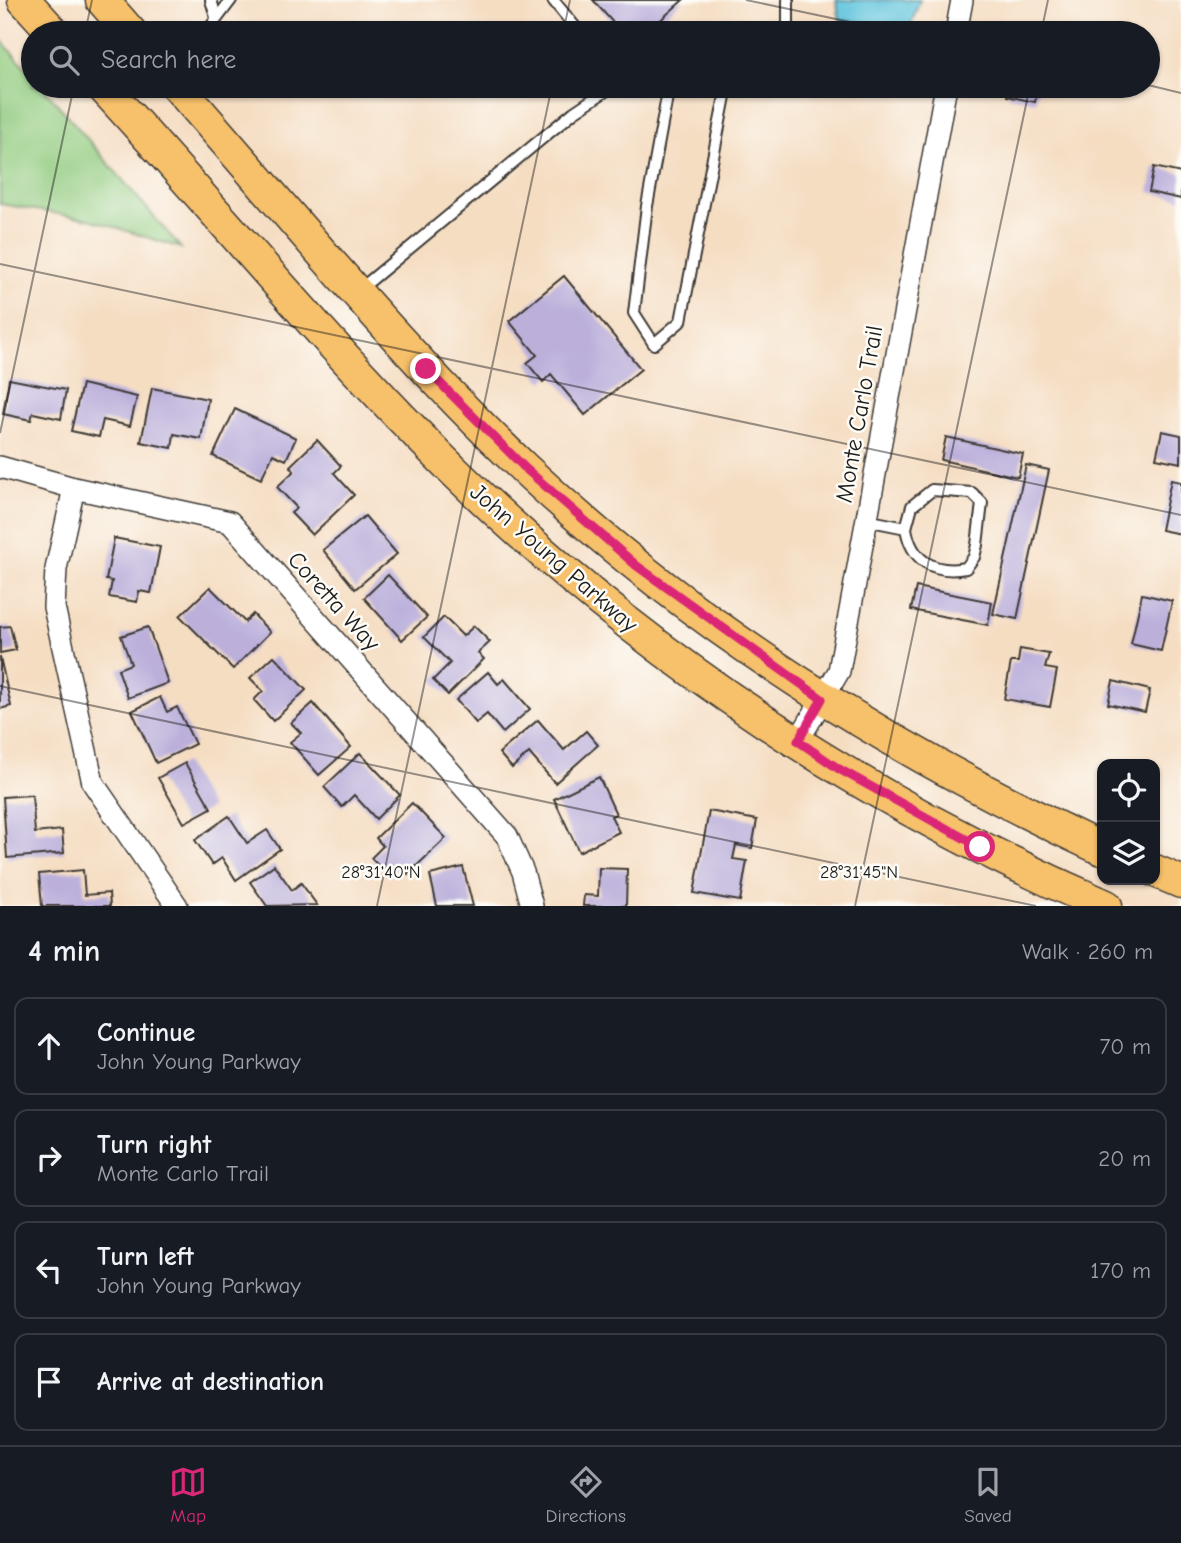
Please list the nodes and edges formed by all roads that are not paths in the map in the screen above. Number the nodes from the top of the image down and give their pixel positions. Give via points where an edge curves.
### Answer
1 (24, 0) edge
2 (102, 0) edge
3 (211, 0) edge
4 (231, 0) edge
5 (552, 0) edge
6 (788, 0) edge
7 (962, 0) edge
8 (216, 17) junction
9 (43, 21) edge
10 (120, 21) edge
11 (214, 21) edge
12 (570, 21) edge
13 (788, 21) edge
14 (958, 21) edge
15 (113, 98) edge
16 (188, 98) edge
17 (595, 98) edge
18 (667, 98) edge
19 (725, 98) edge
20 (944, 98) edge
21 (358, 291) junction
22 (0, 467) edge
23 (74, 488) junction
24 (866, 520) junction
25 (906, 528) junction
26 (822, 699) junction
27 (798, 741) junction
28 (1097, 847) edge
29 (1160, 873) edge
30 (1181, 882) edge
31 (177, 906) edge
32 (533, 906) edge
33 (1106, 906) edge

1 - 9 main road
2 - 10 main road
3 - 8 lane
4 - 8 lane
5 - 12 lane
6 - 13 lane
7 - 14 street
8 - 11 lane
15 - 27 main road, John Young Parkway via 388,405 458,475 607,607 737,703
16 - 21 main road, John Young Parkway
17 - 21 lane
18 - 19 lane via 634,313 654,344 681,321
20 - 24 street, Monte Carlo Trail
21 - 26 main road, John Young Parkway via 477,422 582,519 696,611
22 - 23 street, Coretta Way
23 - 31 street via 54,607 93,783
23 - 32 street, Coretta Way via 229,522 507,835
24 - 25 lane
24 - 26 street, Monte Carlo Trail via 839,671
25 - 25 lane via 909,546 923,561 942,569 966,568 974,557 982,503 972,493 932,490 912,506
26 - 27 street, Monte Carlo Trail
26 - 28 main road, John Young Parkway via 952,775
27 - 33 main road, John Young Parkway via 839,769 980,847
29 - 30 main road

